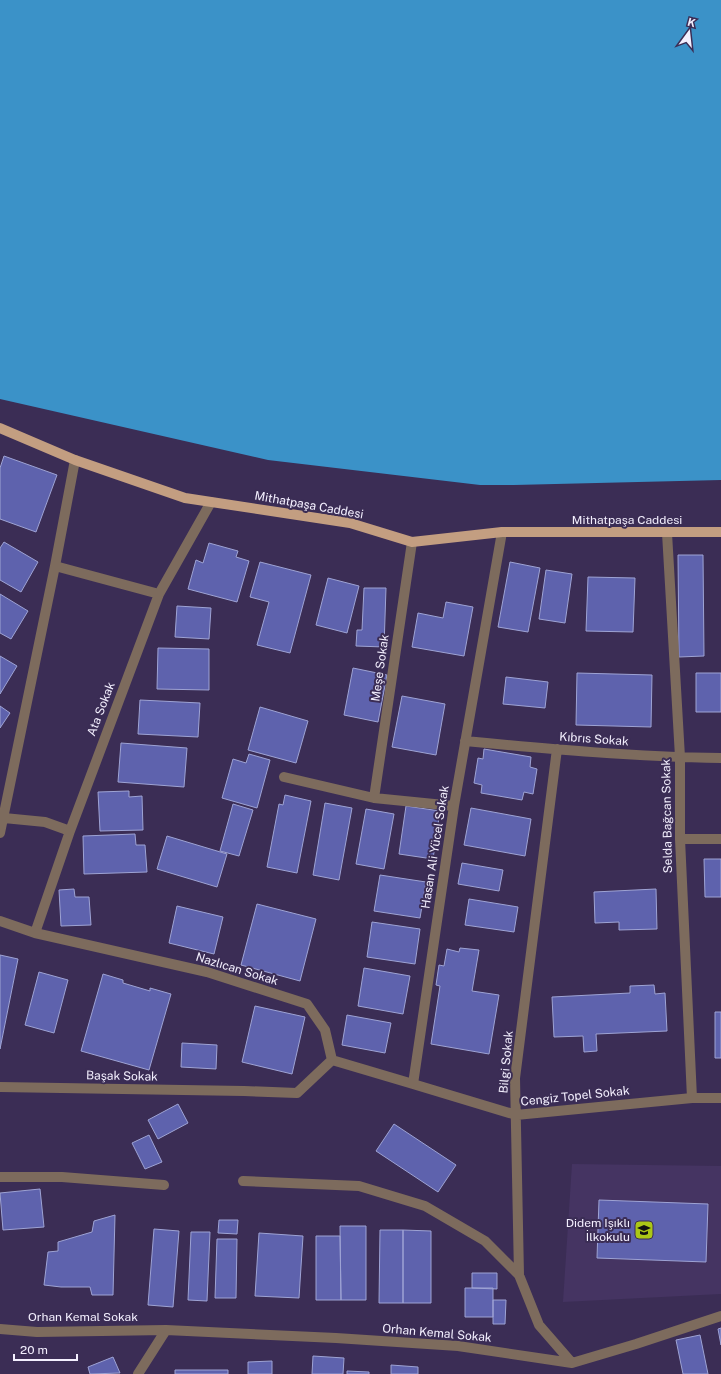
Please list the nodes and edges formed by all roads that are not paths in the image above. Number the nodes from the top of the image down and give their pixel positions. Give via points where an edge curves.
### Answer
1 (0, 428) edge
2 (75, 460) junction
3 (211, 502) junction
4 (502, 532) junction
5 (721, 532) edge
6 (667, 533) junction
7 (412, 542) junction
8 (55, 566) junction
9 (159, 594) junction
10 (466, 741) junction
11 (557, 750) junction
12 (680, 758) junction
13 (721, 758) edge
14 (284, 777) dead end
15 (374, 798) junction
16 (454, 806) junction
17 (4, 818) junction
18 (70, 831) junction
19 (0, 834) edge
20 (680, 839) junction
21 (721, 839) edge
22 (0, 921) edge
23 (35, 933) junction
24 (332, 1060) junction
25 (413, 1084) junction
26 (0, 1087) edge
27 (692, 1098) junction
28 (721, 1098) edge
29 (516, 1115) junction
30 (0, 1177) edge
31 (243, 1181) dead end
32 (164, 1185) dead end
33 (519, 1275) junction
34 (721, 1316) edge
35 (0, 1329) edge
36 (166, 1330) junction
37 (572, 1363) junction
38 (138, 1374) edge

1 - 2 main road, Mithatpaşa Caddesi
2 - 3 main road, Mithatpaşa Caddesi via 186,498
2 - 8 street
3 - 7 main road, Mithatpaşa Caddesi via 350,523
3 - 9 street, Ata Sokak
4 - 6 main road, Mithatpaşa Caddesi
4 - 7 main road, Mithatpaşa Caddesi
4 - 10 street, Hasan Ali Yücel Sokak
5 - 6 main road, Mithatpaşa Caddesi
6 - 12 street, Selda Bağcan Sokak
7 - 15 street, Meşe Sokak
8 - 9 street
8 - 17 street
9 - 18 street, Ata Sokak
10 - 11 street, Kıbrıs Sokak
10 - 16 street, Hasan Ali Yücel Sokak
11 - 12 street, Kıbrıs Sokak
11 - 29 street, Bilgi Sokak via 516,1078
12 - 13 street, Kıbrıs Sokak
12 - 20 street, Selda Bağcan Sokak
14 - 15 street
15 - 16 street
16 - 25 street, Hasan Ali Yücel Sokak
17 - 18 street via 45,822
17 - 19 street
18 - 23 street, Ata Sokak
20 - 21 street
20 - 27 street, Selda Bağcan Sokak
22 - 23 street, Nazlıcan Sokak
23 - 24 street, Nazlıcan Sokak via 207,972 307,1004 325,1030
24 - 25 street
24 - 26 street, Başak Sokak via 296,1093
25 - 29 street, Cengiz Topel Sokak
27 - 28 street, Cengiz Topel Sokak
27 - 29 street, Cengiz Topel Sokak
29 - 33 street, Bilgi Sokak
30 - 32 street via 62,1176
31 - 33 street via 359,1186 425,1206 485,1241
33 - 37 street, Bilgi Sokak via 539,1325
34 - 37 street, Orhan Kemal Sokak
35 - 36 street, Orhan Kemal Sokak via 37,1332
36 - 37 street, Orhan Kemal Sokak via 458,1346
36 - 38 street

